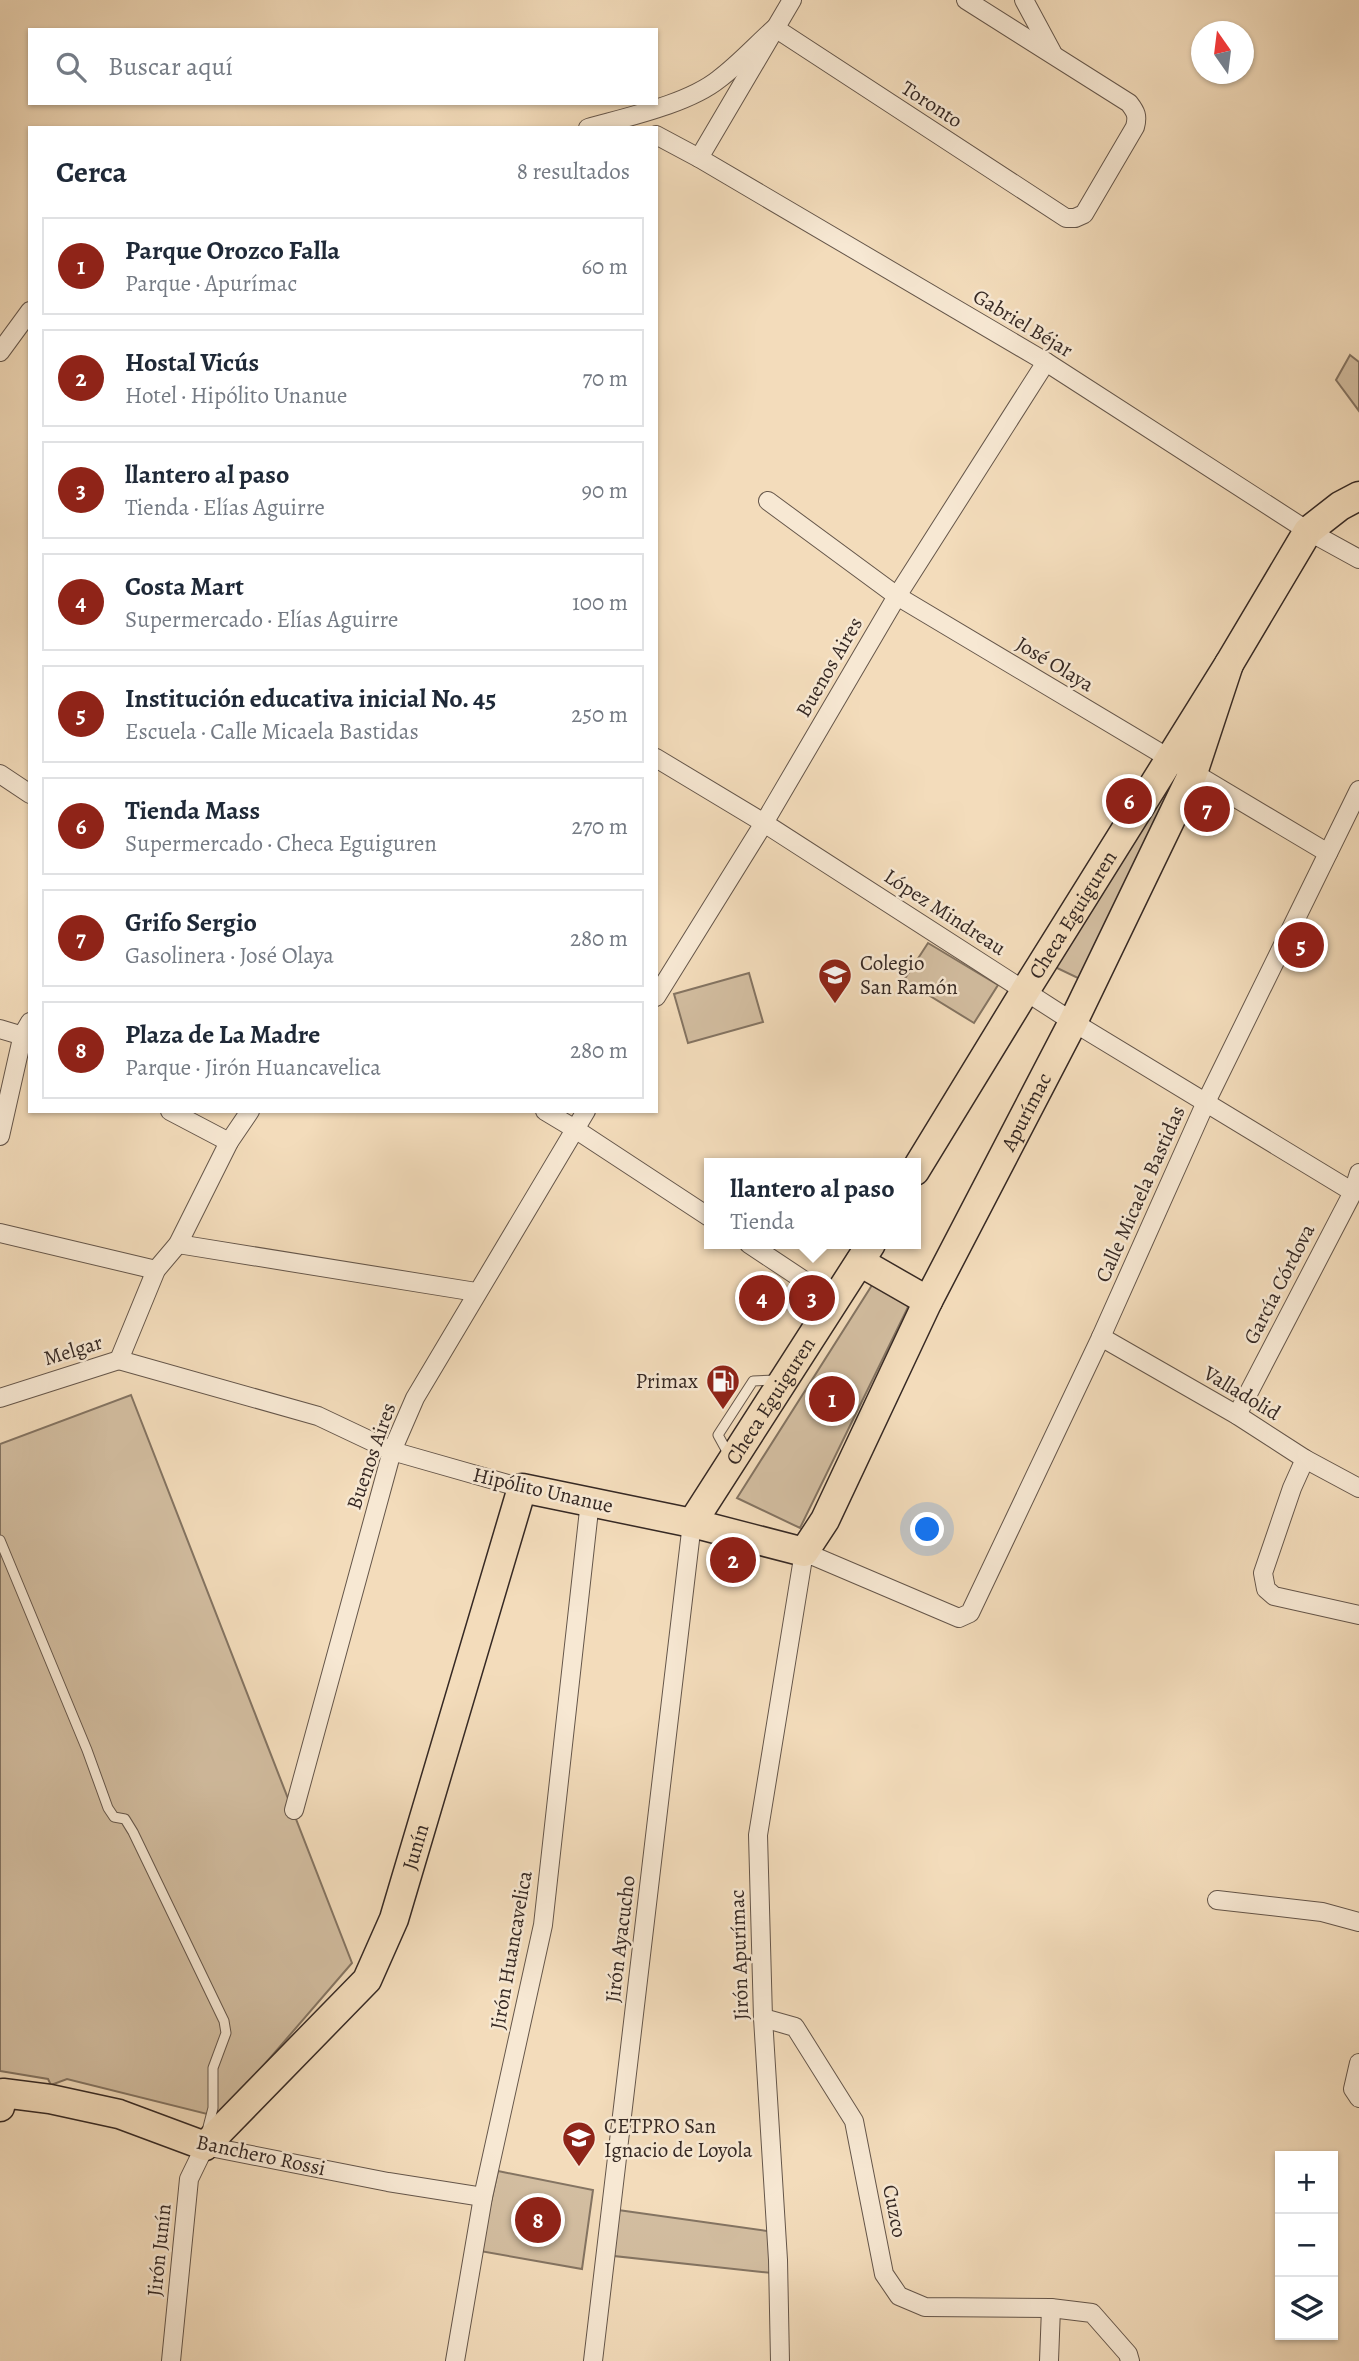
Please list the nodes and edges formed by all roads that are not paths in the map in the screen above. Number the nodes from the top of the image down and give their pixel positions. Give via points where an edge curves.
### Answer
1 (792, 0) edge
2 (1024, 0) edge
3 (969, 1) edge
4 (775, 28) junction
5 (1054, 55) junction
6 (623, 118) junction
7 (595, 126) edge
8 (638, 126) edge
9 (658, 136) edge
10 (699, 158) junction
11 (28, 314) edge
12 (0, 352) edge
13 (1046, 362) junction
14 (1359, 496) edge
15 (768, 500) dead end
16 (1308, 531) junction
17 (1359, 559) edge
18 (897, 596) junction
19 (658, 759) edge
20 (1182, 766) junction
21 (0, 774) edge
22 (1359, 790) edge
23 (28, 793) edge
24 (764, 823) junction
25 (1328, 853) junction
26 (1025, 991) junction
27 (658, 994) edge
28 (1073, 1022) junction
29 (0, 1029) edge
30 (27, 1031) edge
31 (1206, 1102) junction
32 (174, 1113) edge
33 (249, 1113) edge
34 (548, 1113) edge
35 (585, 1113) edge
36 (575, 1129) junction
37 (0, 1136) edge
38 (229, 1142) junction
39 (921, 1161) edge
40 (1359, 1173) edge
41 (1353, 1192) junction
42 (704, 1214) edge
43 (0, 1233) edge
44 (177, 1244) junction
45 (757, 1249) edge
46 (865, 1253) edge
47 (156, 1270) junction
48 (476, 1292) junction
49 (835, 1301) junction
50 (928, 1301) junction
51 (1101, 1338) junction
52 (120, 1360) junction
53 (0, 1398) edge
54 (1237, 1415) junction
55 (392, 1451) junction
56 (1305, 1459) junction
57 (522, 1488) junction
58 (1359, 1488) edge
59 (590, 1501) junction
60 (692, 1523) junction
61 (0, 1540) edge
62 (804, 1552) junction
63 (1359, 1615) edge
64 (965, 1617) joint
65 (294, 1810) dead end
66 (1217, 1900) dead end
67 (1359, 1922) edge
68 (763, 2018) junction
69 (1359, 2063) edge
70 (1, 2098) edge
71 (1359, 2098) edge
72 (205, 2146) junction
73 (483, 2197) junction
74 (1051, 2308) junction
75 (171, 2361) edge
76 (455, 2361) edge
77 (593, 2361) edge
78 (780, 2361) edge
79 (1049, 2361) edge
80 (1130, 2361) edge

1 - 4 street
2 - 5 street
3 - 5 street
4 - 5 street, Toronto via 1066,218 1075,218 1084,214 1135,127 1136,112
4 - 6 street via 717,81 686,97
4 - 10 street
6 - 7 street
6 - 8 street
9 - 10 street, Gabriel Béjar
10 - 13 street, Gabriel Béjar
11 - 12 street
13 - 16 street, Gabriel Béjar
13 - 18 street, Buenos Aires
14 - 16 main road, Checa Eguiguren
15 - 18 street, José Olaya
16 - 17 street, Gabriel Béjar
16 - 20 main road, Checa Eguiguren via 1229,664
18 - 20 street, José Olaya
18 - 24 street, Buenos Aires
19 - 24 street, López Mindreau
20 - 25 street, José Olaya
20 - 26 main road, Checa Eguiguren
20 - 28 main road, Apurímac
21 - 23 street
22 - 25 street, Calle Micaela Bastidas
24 - 26 street, López Mindreau
24 - 27 street, Buenos Aires
25 - 31 street, Calle Micaela Bastidas
26 - 28 street, López Mindreau
26 - 39 main road, Checa Eguiguren
28 - 31 street, López Mindreau
28 - 50 main road, Apurímac
29 - 30 street
30 - 37 street
31 - 41 street, López Mindreau
31 - 51 street, Calle Micaela Bastidas
32 - 38 street
33 - 38 street
34 - 36 street
35 - 36 street, Buenos Aires
36 - 42 street
36 - 48 street, Buenos Aires
38 - 44 street
40 - 41 street, García Córdova
41 - 54 street, García Córdova
43 - 47 street
44 - 47 street
44 - 48 street
45 - 49 street
46 - 49 main road, Checa Eguiguren
46 - 50 main road
47 - 52 street
48 - 55 street, Buenos Aires via 415,1398
49 - 60 main road, Checa Eguiguren
50 - 62 main road, Apurímac via 825,1520
51 - 54 street, Valladolid
51 - 64 street, Calle Micaela Bastidas
52 - 53 street, Melgar
52 - 55 street, Hipólito Unanue via 318,1416
54 - 56 street, Valladolid
55 - 57 street, Hipólito Unanue
55 - 65 street, Buenos Aires
56 - 58 street, Valladolid
56 - 63 street via 1263,1573 1266,1589 1274,1596
57 - 59 main road, Hipólito Unanue
57 - 72 main road, Junín via 394,1919 367,1980
59 - 60 main road, Hipólito Unanue
59 - 73 street, Jirón Huancavelica via 543,1925
60 - 62 main road, Hipólito Unanue
60 - 77 street, Jirón Ayacucho
61 - 72 lane via 108,1808 125,1819 133,1832 224,2021 226,2034 213,2068 213,2108
62 - 64 street, Hipólito Unanue
62 - 68 street, Jirón Apurímac via 758,1835
66 - 67 street via 1322,1912
68 - 74 street, Cuzco via 795,2027 854,2121 884,2274 899,2296 925,2307
68 - 78 street, Jirón Apurímac
69 - 71 street via 1353,2089
70 - 72 main road, Banchero Rossi via 50,2099 119,2114
72 - 73 street, Banchero Rossi
72 - 75 street, Jirón Junín via 189,2179
73 - 76 street, Jirón Huancavelica
74 - 79 street
74 - 80 street, Cuzco via 1092,2312

